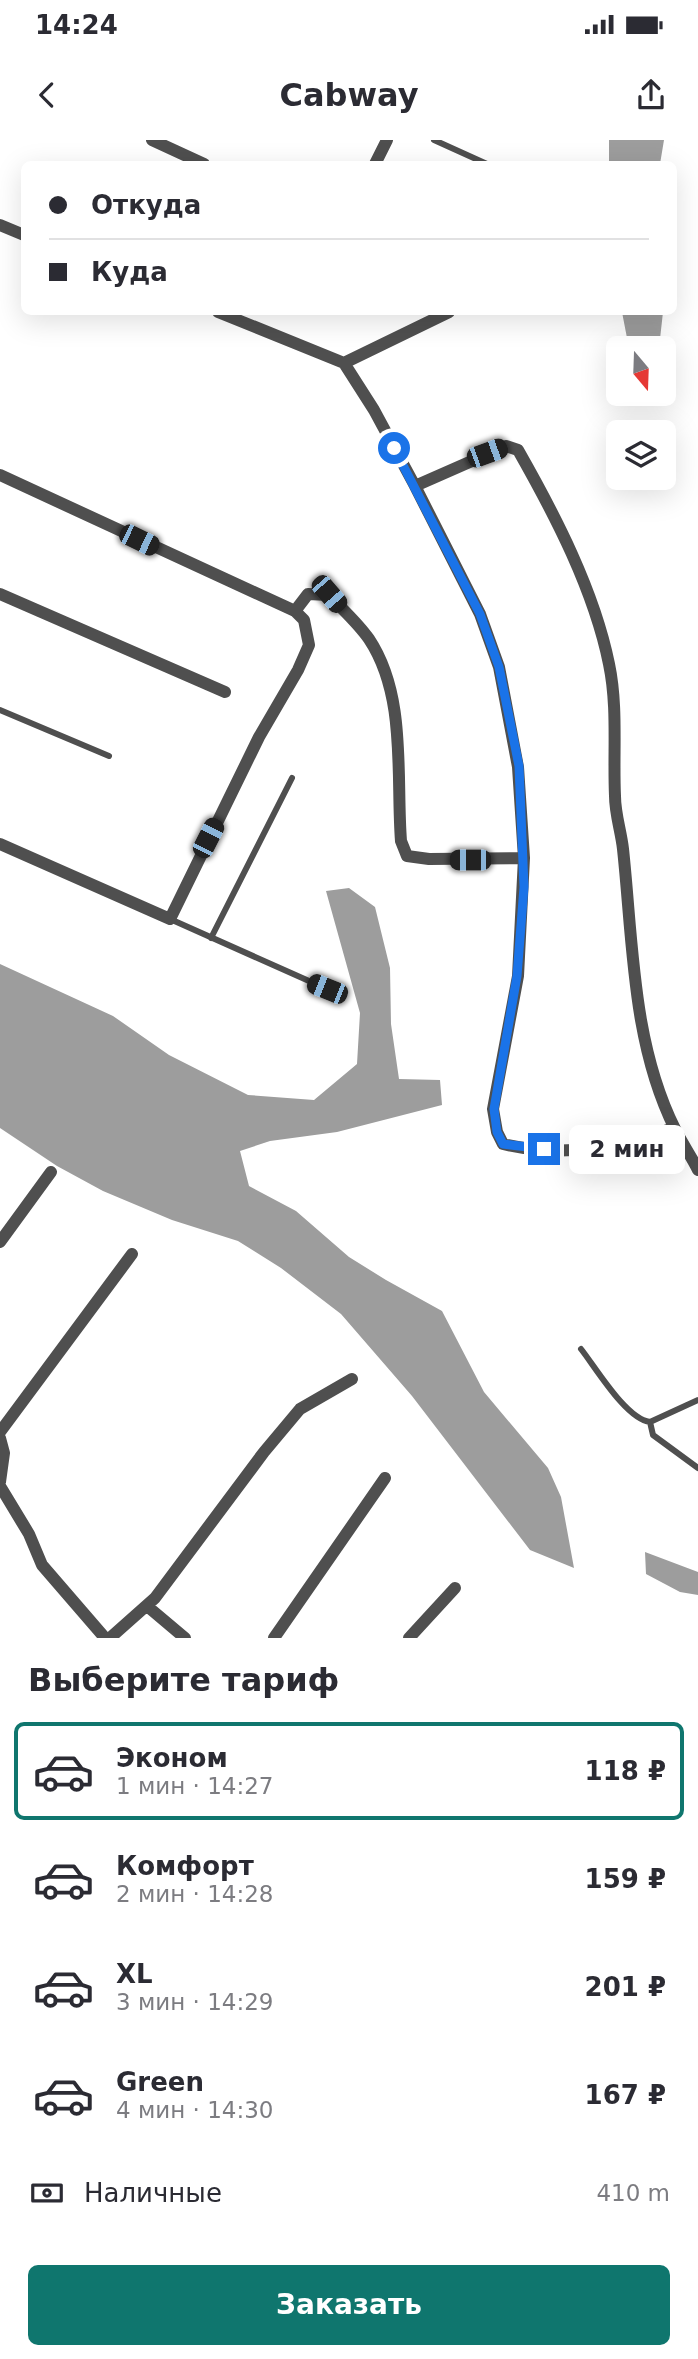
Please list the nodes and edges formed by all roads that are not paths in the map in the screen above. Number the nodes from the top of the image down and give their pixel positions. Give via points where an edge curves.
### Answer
1 (152, 140) edge
2 (387, 140) edge
3 (434, 140) edge
4 (198, 161) edge
5 (376, 161) edge
6 (480, 161) edge
7 (0, 225) edge
8 (21, 234) edge
9 (225, 315) edge
10 (443, 315) edge
11 (344, 363) junction
12 (0, 475) edge
13 (415, 485) junction
14 (0, 594) edge
15 (295, 611) junction
16 (225, 692) dead end
17 (0, 710) edge
18 (109, 756) dead end
19 (292, 778) dead end
20 (0, 844) edge
21 (524, 858) junction
22 (170, 919) junction
23 (212, 939) junction
24 (327, 989) dead end
25 (674, 1128) junction
26 (698, 1170) edge
27 (51, 1172) dead end
28 (0, 1242) edge
29 (132, 1254) dead end
30 (581, 1349) dead end
31 (352, 1379) dead end
32 (698, 1399) edge
33 (650, 1422) junction
34 (0, 1432) edge
35 (0, 1438) edge
36 (698, 1468) edge
37 (385, 1478) dead end
38 (0, 1484) edge
39 (455, 1588) dead end
40 (147, 1606) junction
41 (108, 1638) edge
42 (185, 1638) edge
43 (274, 1638) edge
44 (410, 1638) edge

1 - 4 street
2 - 5 street
3 - 6 lane
7 - 8 street
9 - 11 street
10 - 11 street
11 - 13 street
12 - 15 street
13 - 21 street via 480,614 499,667 519,766
13 - 25 street via 506,446 518,450 544,496 583,586 610,665 615,798 636,982 654,1072
14 - 16 street
15 - 21 street via 308,594 329,594 370,640 390,687 396,721 401,841 407,856
15 - 22 street via 304,620 309,645
17 - 18 lane
19 - 23 lane
20 - 22 street
21 - 25 street via 517,976 494,1109 503,1144 606,1149
22 - 23 lane
23 - 24 lane
25 - 26 street
27 - 28 street
29 - 34 street
30 - 33 lane via 631,1413
31 - 40 street via 300,1409
32 - 33 lane
33 - 36 lane via 653,1435
35 - 38 street via 4,1453
37 - 43 street
38 - 41 street via 42,1565
39 - 44 street
40 - 41 street
40 - 42 street

